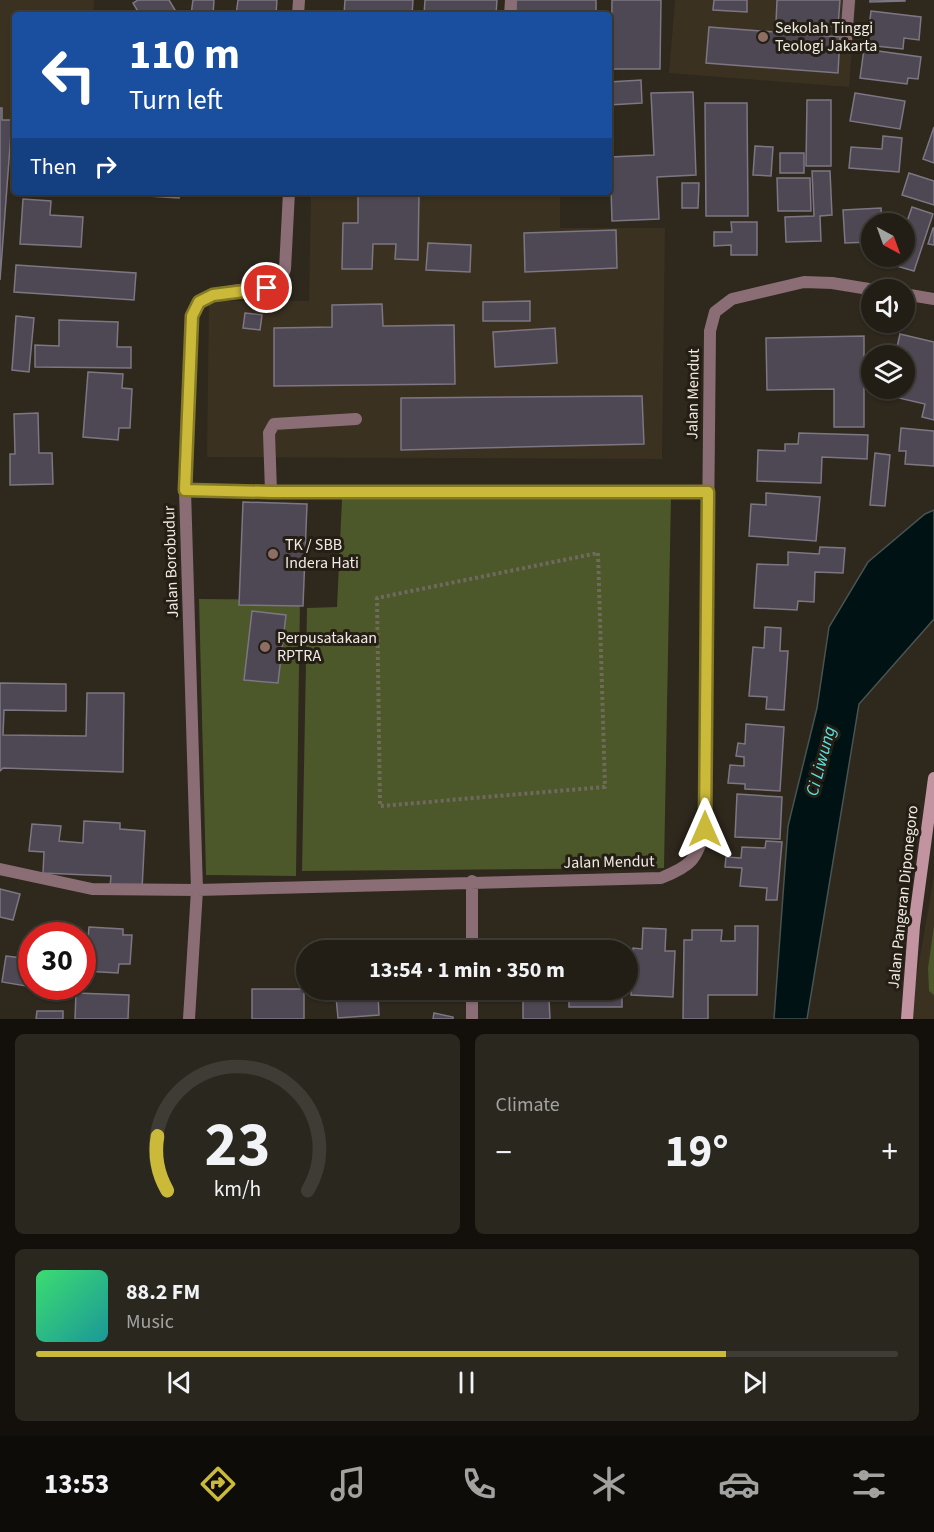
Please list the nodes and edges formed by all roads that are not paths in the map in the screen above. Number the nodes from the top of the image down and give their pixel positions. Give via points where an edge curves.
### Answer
1 (849, 0) edge
2 (846, 41) dead end
3 (289, 195) edge
4 (861, 288) edge
5 (915, 296) edge
6 (934, 299) edge
7 (356, 419) dead end
8 (185, 490) junction
9 (271, 492) junction
10 (708, 492) junction
11 (934, 778) edge
12 (929, 833) edge
13 (0, 869) edge
14 (472, 881) junction
15 (197, 890) junction
16 (472, 940) edge
17 (472, 1000) edge
18 (189, 1019) edge
19 (472, 1019) edge
20 (906, 1019) edge

1 - 2 street
3 - 8 street, Jalan Borobudur via 285,269 280,282 267,288 213,295 199,302 192,316
4 - 10 street, Jalan Mendut via 804,282 732,299 715,312 710,331
5 - 6 street
7 - 9 street via 274,424 270,433
8 - 9 street
8 - 15 street, Jalan Borobudur
9 - 10 street
10 - 14 street, Jalan Mendut via 705,829 699,853 685,869 661,878
11 - 12 main road, Jalan Pangeran Diponegoro
12 - 20 main road, Jalan Pangeran Diponegoro
13 - 15 street, Jalan Mendut via 92,890
14 - 15 street, Jalan Mendut
14 - 16 street
15 - 18 street, Jalan Borobudur
17 - 19 street

